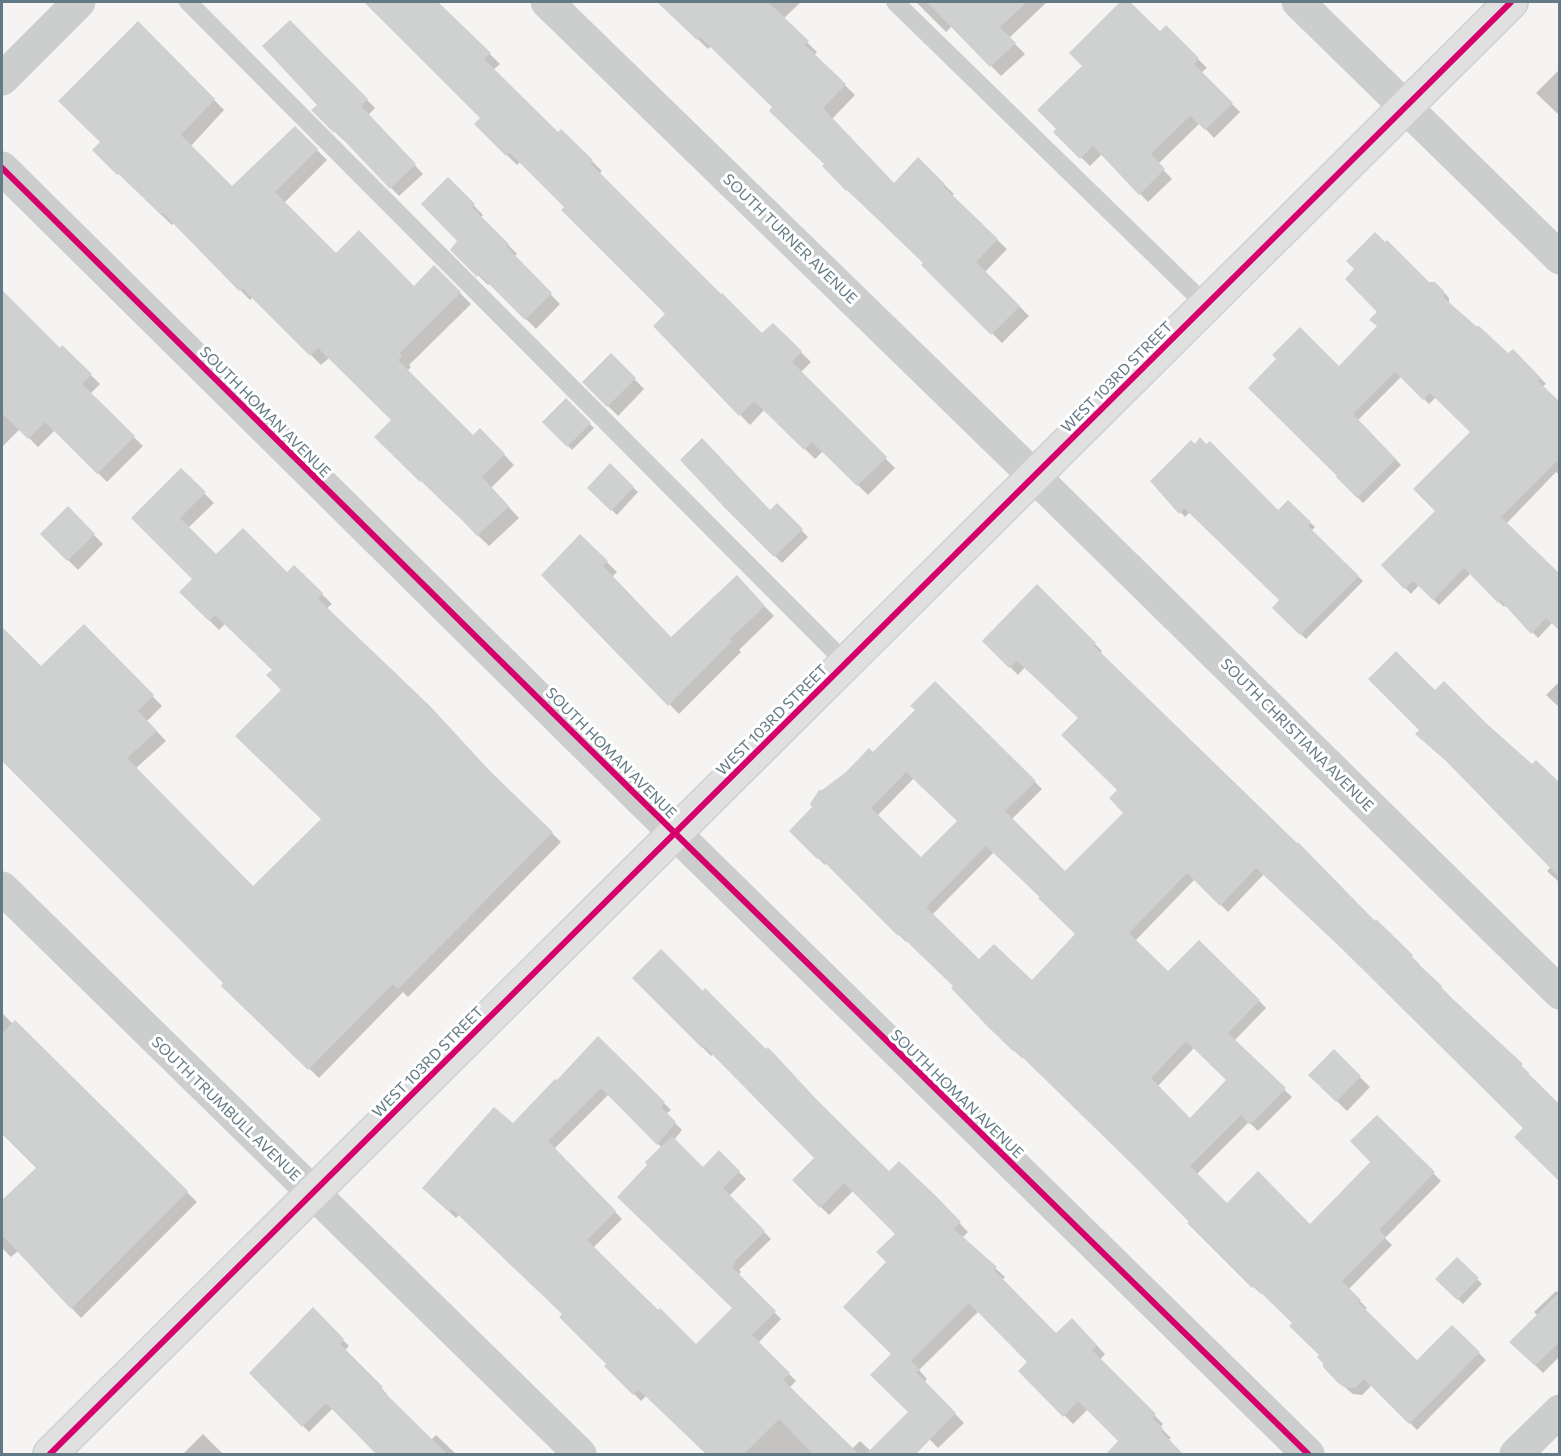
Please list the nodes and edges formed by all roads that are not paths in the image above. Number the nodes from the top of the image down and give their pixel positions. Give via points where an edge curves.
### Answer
1 (79, 2) edge
2 (188, 2) edge
3 (547, 2) edge
4 (895, 2) edge
5 (1298, 2) edge
6 (1511, 2) edge
7 (2, 79) edge
8 (1406, 107) junction
9 (2, 168) edge
10 (1560, 258) edge
11 (1206, 305) junction
12 (1034, 476) junction
13 (846, 663) junction
14 (675, 833) junction
15 (2, 888) edge
16 (1560, 993) edge
17 (312, 1193) junction
18 (1560, 1411) edge
19 (50, 1455) edge
20 (580, 1455) edge
21 (1308, 1455) edge
22 (1516, 1455) edge

1 - 7 street
2 - 13 lane
3 - 12 street, SOUTH TURNER AVENUE
4 - 11 lane
5 - 8 street
6 - 8 main road, WEST 103RD STREET
8 - 10 street
8 - 11 main road, WEST 103RD STREET
9 - 14 street, SOUTH HOMAN AVENUE
11 - 12 main road, WEST 103RD STREET
12 - 13 main road, WEST 103RD STREET
12 - 16 street, SOUTH CHRISTIANA AVENUE
13 - 14 main road, WEST 103RD STREET
14 - 17 main road, WEST 103RD STREET
14 - 21 street, SOUTH HOMAN AVENUE
15 - 17 street, SOUTH TRUMBULL AVENUE
17 - 19 main road, WEST 103RD STREET
17 - 20 street, SOUTH TRUMBULL AVENUE
18 - 22 street

